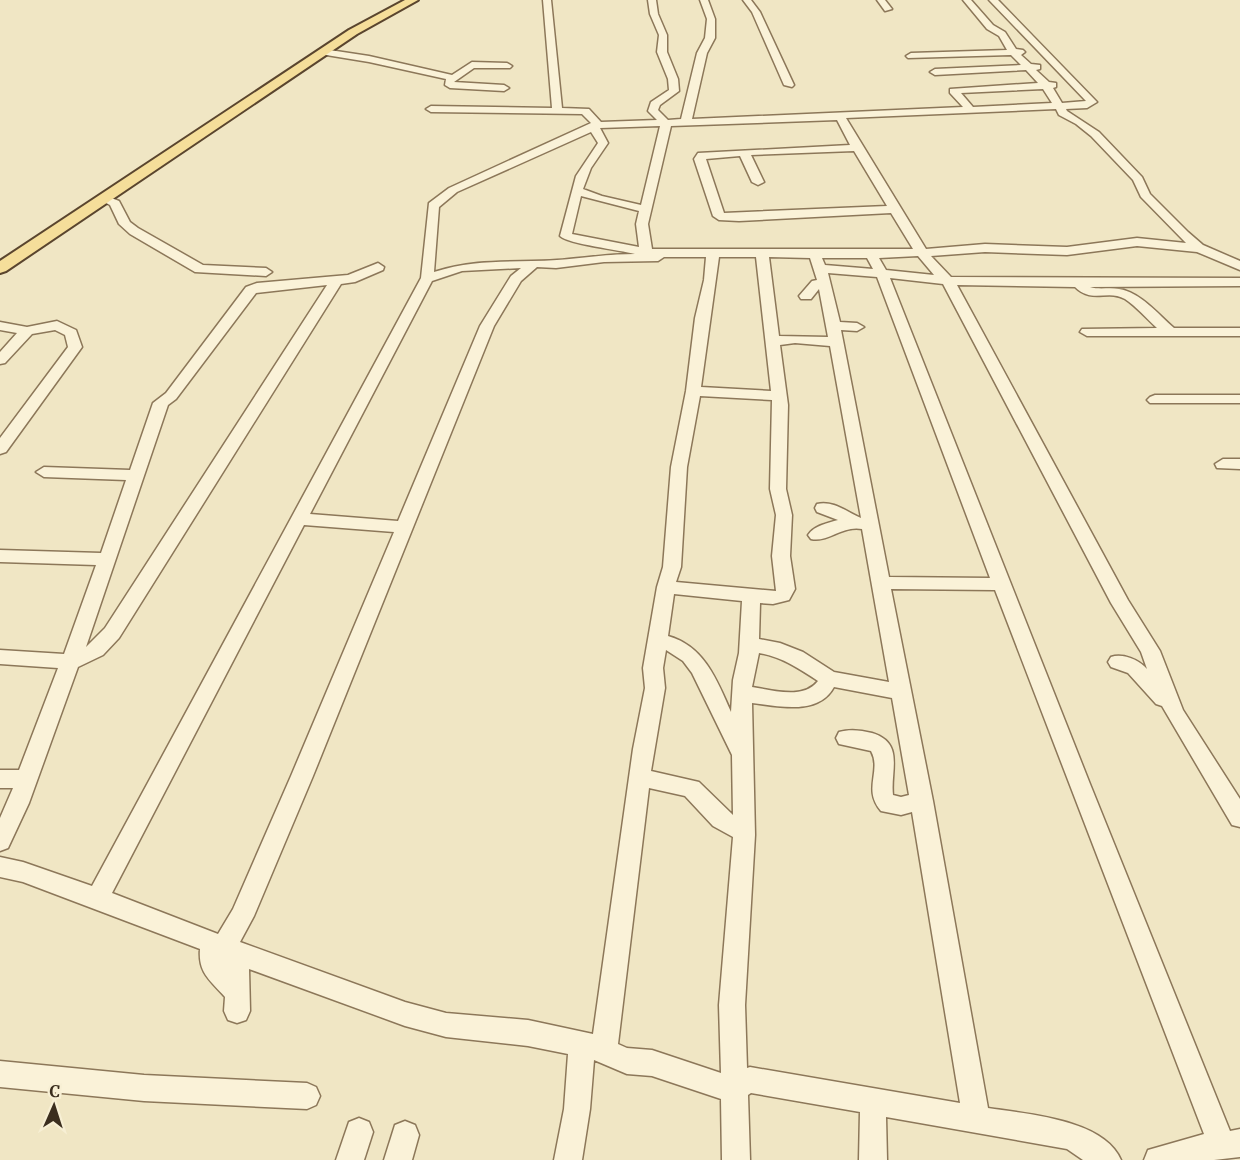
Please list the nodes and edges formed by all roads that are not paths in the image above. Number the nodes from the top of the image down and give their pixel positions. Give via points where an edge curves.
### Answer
1 (413, 0) edge
2 (547, 0) edge
3 (652, 0) edge
4 (704, 0) edge
5 (747, 0) edge
6 (881, 0) edge
7 (967, 0) edge
8 (993, 0) edge
9 (888, 9) dead end
10 (1041, 51) junction
11 (323, 52) junction
12 (1013, 52) junction
13 (508, 55) dead end
14 (911, 56) dead end
15 (507, 66) junction
16 (1056, 66) junction
17 (1029, 68) junction
18 (935, 72) dead end
19 (453, 78) junction
20 (1074, 84) junction
21 (789, 85) dead end
22 (1046, 85) junction
23 (504, 87) junction
24 (1057, 106) junction
25 (969, 108) junction
26 (431, 109) dead end
27 (504, 111) junction
28 (557, 112) junction
29 (840, 117) junction
30 (686, 122) junction
31 (666, 123) junction
32 (595, 125) junction
33 (856, 148) junction
34 (744, 152) junction
35 (758, 182) dead end
36 (578, 191) junction
37 (104, 199) junction
38 (645, 209) junction
39 (895, 209) junction
40 (1199, 248) junction
41 (920, 252) junction
42 (646, 253) junction
43 (675, 254) junction
44 (713, 254) junction
45 (762, 254) junction
46 (871, 254) junction
47 (534, 263) junction
48 (1240, 266) edge
49 (378, 267) dead end
50 (0, 268) edge
51 (820, 269) junction
52 (266, 272) dead end
53 (882, 273) junction
54 (427, 278) junction
55 (336, 281) junction
56 (948, 281) junction
57 (1240, 282) edge
58 (1128, 290) junction
59 (806, 296) dead end
60 (0, 326) edge
61 (857, 327) dead end
62 (27, 331) junction
63 (1087, 332) dead end
64 (1170, 332) junction
65 (1240, 332) edge
66 (836, 334) junction
67 (772, 341) junction
68 (0, 360) edge
69 (693, 391) junction
70 (778, 396) junction
71 (1240, 399) edge
72 (1155, 400) dead end
73 (0, 449) edge
74 (1223, 464) dead end
75 (1240, 464) edge
76 (44, 472) dead end
77 (135, 475) junction
78 (824, 508) dead end
79 (299, 519) junction
80 (862, 523) junction
81 (406, 527) junction
82 (817, 535) dead end
83 (0, 556) edge
84 (107, 558) junction
85 (881, 583) junction
86 (1002, 584) junction
87 (666, 587) junction
88 (751, 598) junction
89 (658, 642) junction
90 (749, 644) junction
91 (0, 657) edge
92 (70, 662) junction
93 (1157, 668) junction
94 (829, 679) junction
95 (743, 687) junction
96 (901, 693) junction
97 (718, 708) junction
98 (1174, 712) junction
99 (846, 738) dead end
100 (741, 753) junction
101 (640, 778) junction
102 (0, 779) edge
103 (26, 779) junction
104 (922, 801) junction
105 (1240, 818) edge
106 (744, 832) junction
107 (0, 841) edge
108 (0, 867) edge
109 (97, 899) junction
110 (224, 948) junction
111 (236, 1002) dead end
112 (594, 1048) junction
113 (0, 1074) edge
114 (736, 1087) junction
115 (307, 1096) dead end
116 (873, 1101) junction
117 (976, 1119) junction
118 (359, 1132) dead end
119 (1231, 1144) edge
120 (350, 1160) edge
121 (568, 1160) edge
122 (736, 1160) edge
123 (873, 1160) edge
124 (1107, 1160) edge
125 (1158, 1160) edge

1 - 11 main road
2 - 28 street
3 - 31 street via 663,35 662,52 673,79 674,91 653,111
4 - 30 street via 711,20 710,38 702,53
5 - 21 street
6 - 9 street
7 - 12 street via 990,27 1002,34
8 - 10 street
10 - 12 street
10 - 16 street
11 - 19 street
11 - 37 main road
12 - 14 street
12 - 17 street
13 - 15 street
15 - 19 street via 472,65
15 - 23 street
16 - 17 street
16 - 20 street
17 - 18 street
17 - 22 street
19 - 23 street via 450,85
20 - 22 street
20 - 24 street via 1092,102
22 - 24 street
22 - 25 street via 953,91
23 - 27 street
24 - 25 street
24 - 40 street via 1095,134 1138,179 1145,195
25 - 29 street
26 - 27 street
27 - 28 street
28 - 32 street via 585,111
29 - 30 street
29 - 33 street
30 - 31 street
31 - 32 street
31 - 38 street
32 - 36 street via 603,143 589,162
32 - 54 street via 453,190 433,206
33 - 34 street
33 - 39 street
34 - 35 street
34 - 39 street via 702,155 700,159 718,216
36 - 38 street
36 - 42 street via 566,236
37 - 50 main road
37 - 52 street via 115,203 125,224 134,231 200,269
38 - 42 street via 642,224
39 - 41 street
40 - 41 street via 1137,242 1067,251 985,248
40 - 48 street
41 - 46 street
41 - 56 street
42 - 43 street
43 - 44 street
43 - 47 street via 566,264
44 - 45 street
44 - 69 street
45 - 51 street
45 - 67 street
46 - 51 street
46 - 53 street
47 - 54 street via 461,267
47 - 81 street via 516,279 487,326
49 - 55 street
51 - 53 street
51 - 59 street via 817,284
51 - 66 street
53 - 56 street
53 - 86 street
54 - 79 street
55 - 77 street via 266,285 251,290 171,396 161,403
55 - 92 street via 112,633 96,650
56 - 58 street via 1079,283 1095,293
56 - 93 street
57 - 58 street
58 - 64 street
60 - 62 street
61 - 66 street
62 - 68 street
62 - 73 street via 57,325 71,333 75,347
63 - 64 street
64 - 65 street
66 - 67 street
66 - 80 street via 845,406 855,436
67 - 70 street
69 - 70 street
69 - 87 street via 679,467 672,567
70 - 88 street via 778,489 784,515 782,556 786,589 783,595 773,598
71 - 72 street
74 - 75 street
76 - 77 street
77 - 84 street
78 - 80 street
79 - 81 street
79 - 109 street
80 - 82 street via 830,528
80 - 85 street
81 - 110 street via 242,916
83 - 84 street
84 - 92 street
85 - 86 street
85 - 96 street
86 - 119 street via 1209,1108
87 - 88 street
87 - 89 street
88 - 90 street
89 - 97 street via 680,648 691,659
89 - 101 street
90 - 94 street via 796,657
90 - 95 street
91 - 92 street
92 - 103 street
93 - 98 street
93 - 98 street via 1149,671 1126,665
94 - 95 street via 820,693 805,700
94 - 96 street
95 - 97 street via 728,694
95 - 100 street
96 - 104 street
97 - 100 street
98 - 105 street
99 - 104 street via 872,742 884,752 882,789 888,805 896,808
100 - 106 street
101 - 106 street via 691,788 721,819
101 - 112 street via 605,1036
102 - 103 street
103 - 107 street
104 - 117 street
106 - 114 street via 732,1005
108 - 109 street
109 - 110 street
110 - 111 street
110 - 112 street via 405,1014 446,1025 528,1033
112 - 114 street via 627,1061 682,1072 717,1086
112 - 121 street
113 - 115 street via 144,1088
114 - 116 street via 750,1080
114 - 122 street
116 - 117 street
116 - 123 street
117 - 124 street via 1072,1136
118 - 120 street
119 - 125 street

